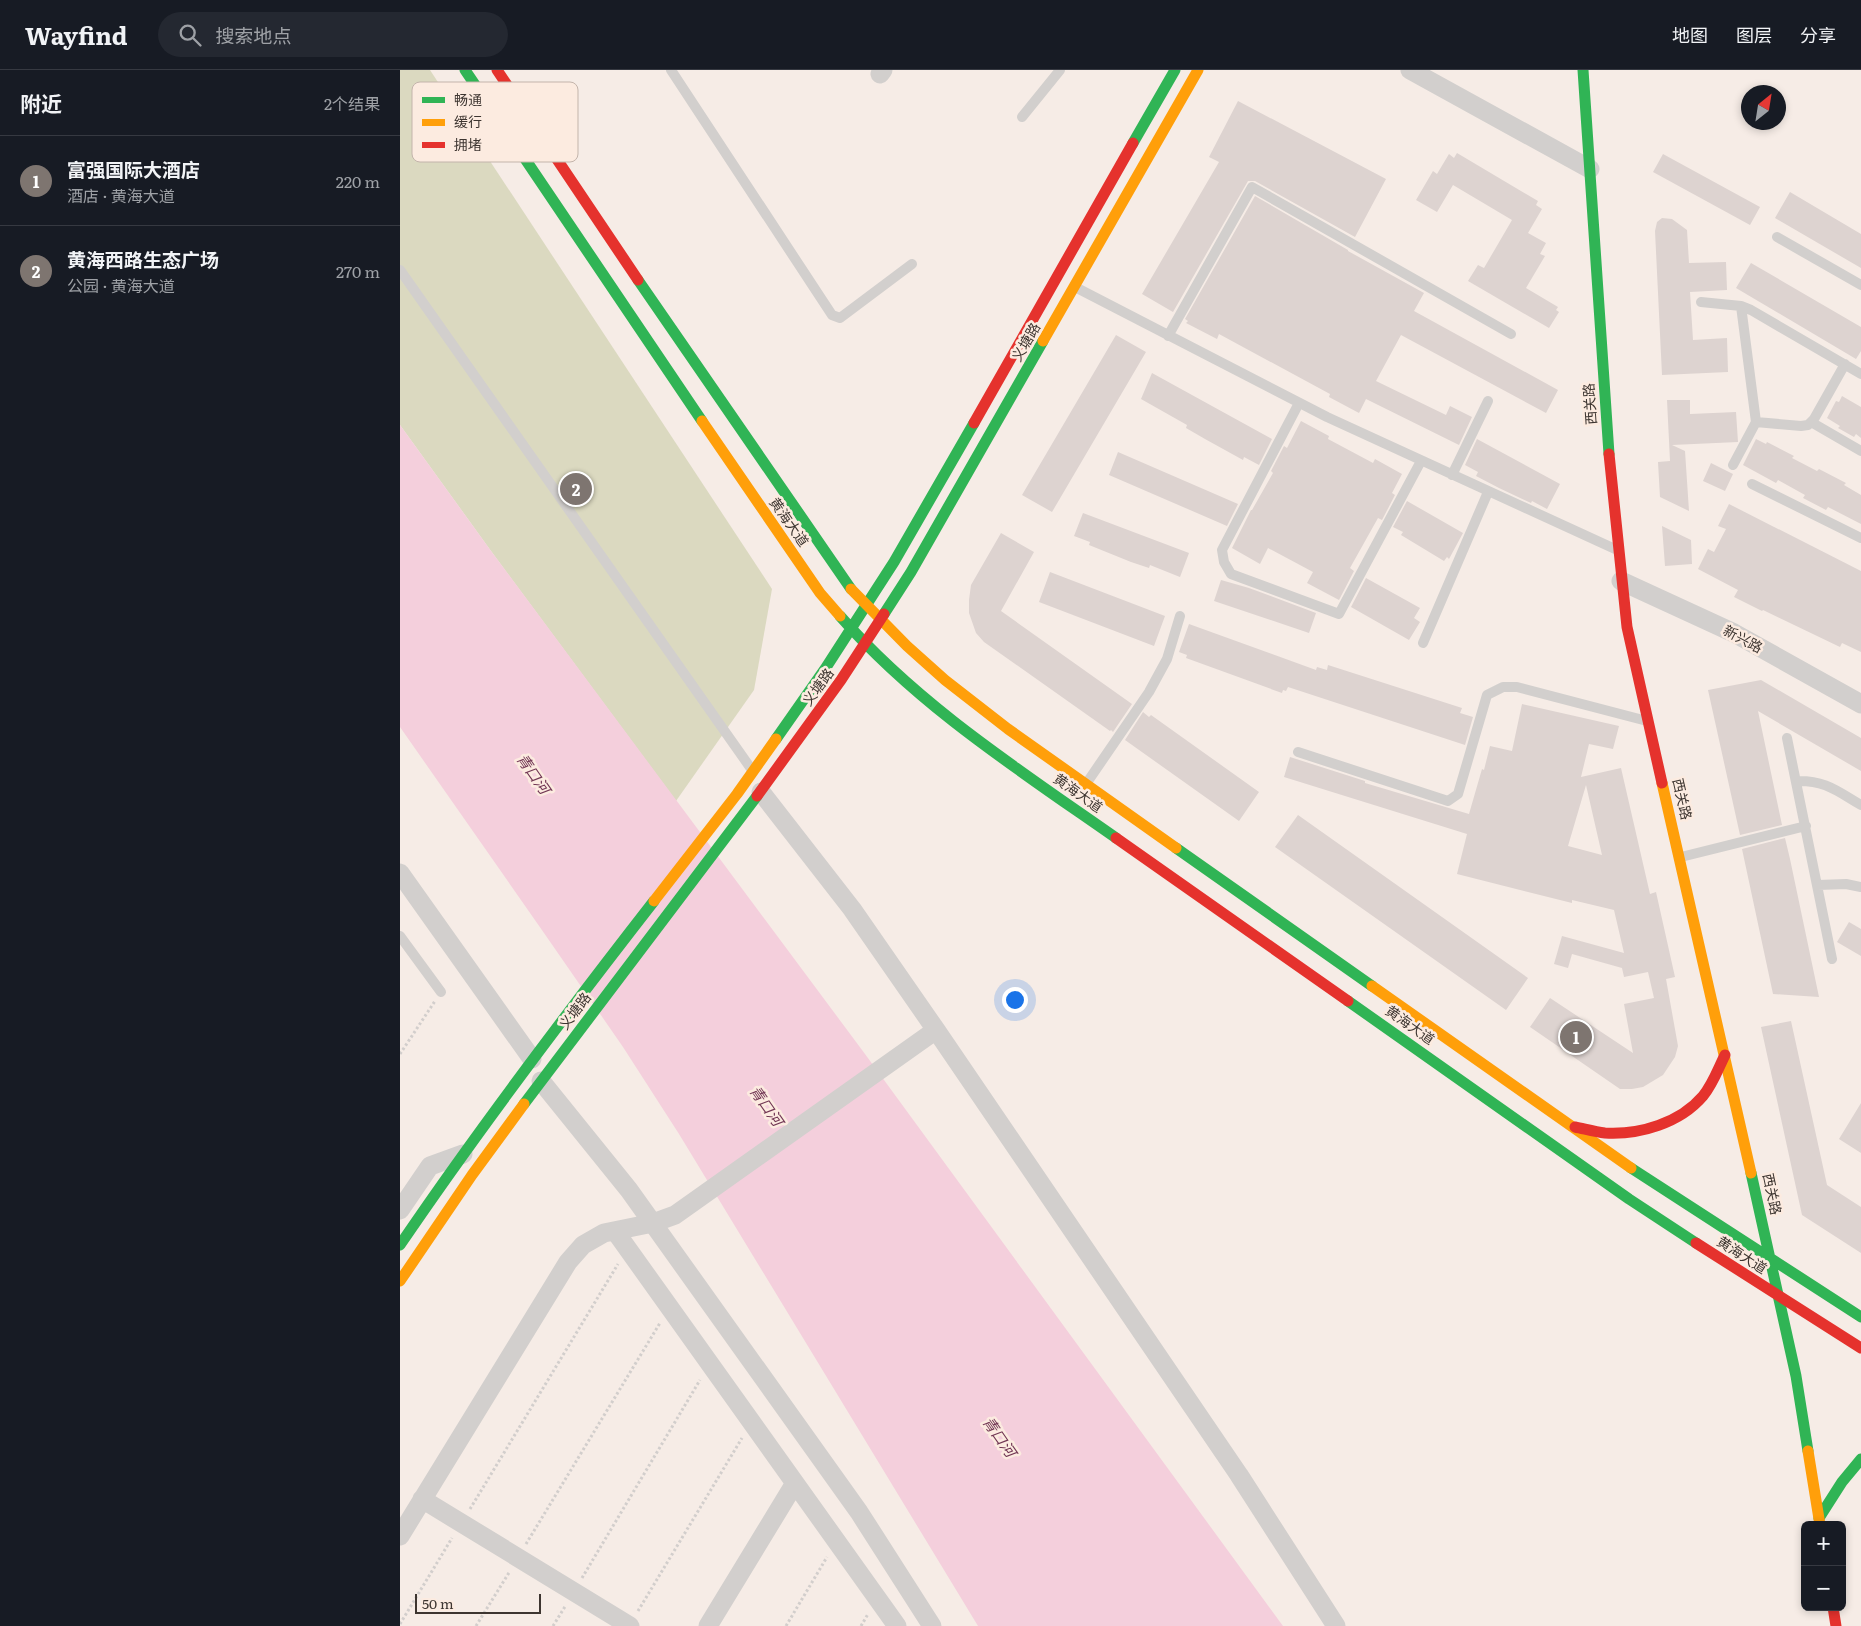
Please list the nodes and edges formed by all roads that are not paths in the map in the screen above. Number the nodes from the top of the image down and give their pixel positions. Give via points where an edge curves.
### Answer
1 (465, 70) edge
2 (671, 70) edge
3 (1060, 70) edge
4 (1174, 70) edge
5 (1198, 70) edge
6 (1410, 70) edge
7 (1583, 70) edge
8 (473, 82) edge
9 (1022, 117) dead end
10 (527, 162) edge
11 (562, 162) edge
12 (1590, 169) junction
13 (1777, 237) dead end
14 (912, 264) dead end
15 (400, 270) edge
16 (1861, 285) edge
17 (1074, 287) junction
18 (1701, 302) dead end
19 (1741, 306) junction
20 (1512, 334) dead end
21 (1168, 336) junction
22 (1845, 364) junction
23 (1861, 373) edge
24 (1488, 401) dead end
25 (1299, 403) junction
26 (1756, 422) junction
27 (1811, 422) junction
28 (1861, 450) edge
29 (1421, 461) junction
30 (1733, 465) dead end
31 (1452, 475) junction
32 (1752, 484) dead end
33 (1488, 492) junction
34 (1861, 538) edge
35 (1617, 549) junction
36 (1621, 581) junction
37 (866, 606) junction
38 (1180, 616) dead end
39 (880, 621) junction
40 (851, 629) junction
41 (866, 643) junction
42 (1423, 643) dead end
43 (1861, 704) edge
44 (1649, 721) junction
45 (1787, 738) dead end
46 (1298, 752) dead end
47 (753, 771) junction
48 (1796, 781) junction
49 (1086, 784) junction
50 (760, 792) junction
51 (1861, 805) edge
52 (1806, 826) junction
53 (1680, 858) junction
54 (400, 873) edge
55 (1818, 885) junction
56 (1861, 887) edge
57 (400, 936) edge
58 (1832, 959) dead end
59 (441, 992) road end
60 (936, 1030) junction
61 (1725, 1055) junction
62 (532, 1059) junction
63 (541, 1081) junction
64 (1574, 1127) junction
65 (463, 1154) junction
66 (400, 1210) edge
67 (653, 1223) junction
68 (615, 1231) junction
69 (400, 1245) edge
70 (1771, 1260) junction
71 (400, 1281) edge
72 (1779, 1297) junction
73 (1861, 1317) edge
74 (1861, 1348) edge
75 (1861, 1459) edge
76 (795, 1484) junction
77 (422, 1499) junction
78 (1819, 1521) edge
79 (400, 1536) edge
80 (1834, 1611) edge
81 (630, 1626) edge
82 (708, 1626) edge
83 (897, 1626) edge
84 (932, 1626) edge
85 (1336, 1626) edge
86 (1836, 1626) edge

1 - 8 main road, 黄海大道
2 - 14 lane via 832,315 840,318
3 - 9 lane
4 - 37 main road, 义塘路
5 - 17 main road, 义塘路
6 - 12 street
7 - 12 main road, 西关路
10 - 40 main road, 黄海大道 via 735,471 820,593
11 - 37 main road, 黄海大道 via 757,456 841,577
12 - 35 main road, 西关路
13 - 16 lane
15 - 47 lane
17 - 21 lane
17 - 39 main road, 义塘路 via 912,572
18 - 19 lane
19 - 22 lane
19 - 26 lane
20 - 21 lane via 1252,187
21 - 25 lane
22 - 23 lane
22 - 27 lane
24 - 31 lane
25 - 29 lane
25 - 29 lane via 1222,550 1231,574 1339,614
26 - 27 lane via 1801,426
26 - 30 lane
27 - 28 lane
29 - 31 lane
31 - 33 lane
32 - 34 lane
33 - 35 lane
33 - 42 lane
35 - 36 main road, 西关路
36 - 43 street, 新兴路 via 1734,633
36 - 44 main road, 西关路 via 1627,627
37 - 39 main road, 黄海大道
37 - 40 main road, 义塘路
38 - 49 lane via 1167,658 1149,692
39 - 41 main road, 义塘路
39 - 49 main road, 黄海大道 via 945,680 1008,730
40 - 41 main road, 黄海大道
40 - 47 main road, 义塘路
41 - 50 main road, 义塘路
41 - 72 main road, 黄海大道 via 928,700 992,751 1629,1199
44 - 46 lane via 1516,687 1504,687 1488,695 1458,794 1448,801
44 - 53 main road, 西关路
45 - 48 lane
47 - 62 main road, 义塘路
48 - 51 lane via 1823,783
48 - 52 lane
49 - 64 main road, 黄海大道
50 - 60 street via 852,909
50 - 63 main road, 义塘路
52 - 53 lane
52 - 55 lane
53 - 61 main road, 西关路
54 - 62 street
55 - 56 lane
55 - 58 lane
57 - 59 lane
60 - 67 street via 675,1215
60 - 85 street via 1238,1475
61 - 64 main road via 1702,1097 1686,1112 1664,1125 1608,1133
61 - 70 main road, 西关路
62 - 65 main road, 义塘路
63 - 67 street
63 - 71 main road, 义塘路
64 - 70 main road, 黄海大道
65 - 66 street via 430,1166
65 - 69 main road, 义塘路
67 - 68 street
67 - 84 street via 853,1504
68 - 76 street
68 - 77 street via 592,1239 568,1262
70 - 72 main road, 西关路
70 - 73 main road, 黄海大道
72 - 74 main road, 黄海大道
72 - 78 main road, 西关路 via 1796,1376
75 - 78 main road via 1842,1482
76 - 82 street
76 - 83 street
77 - 79 street
77 - 81 street
80 - 86 main road

